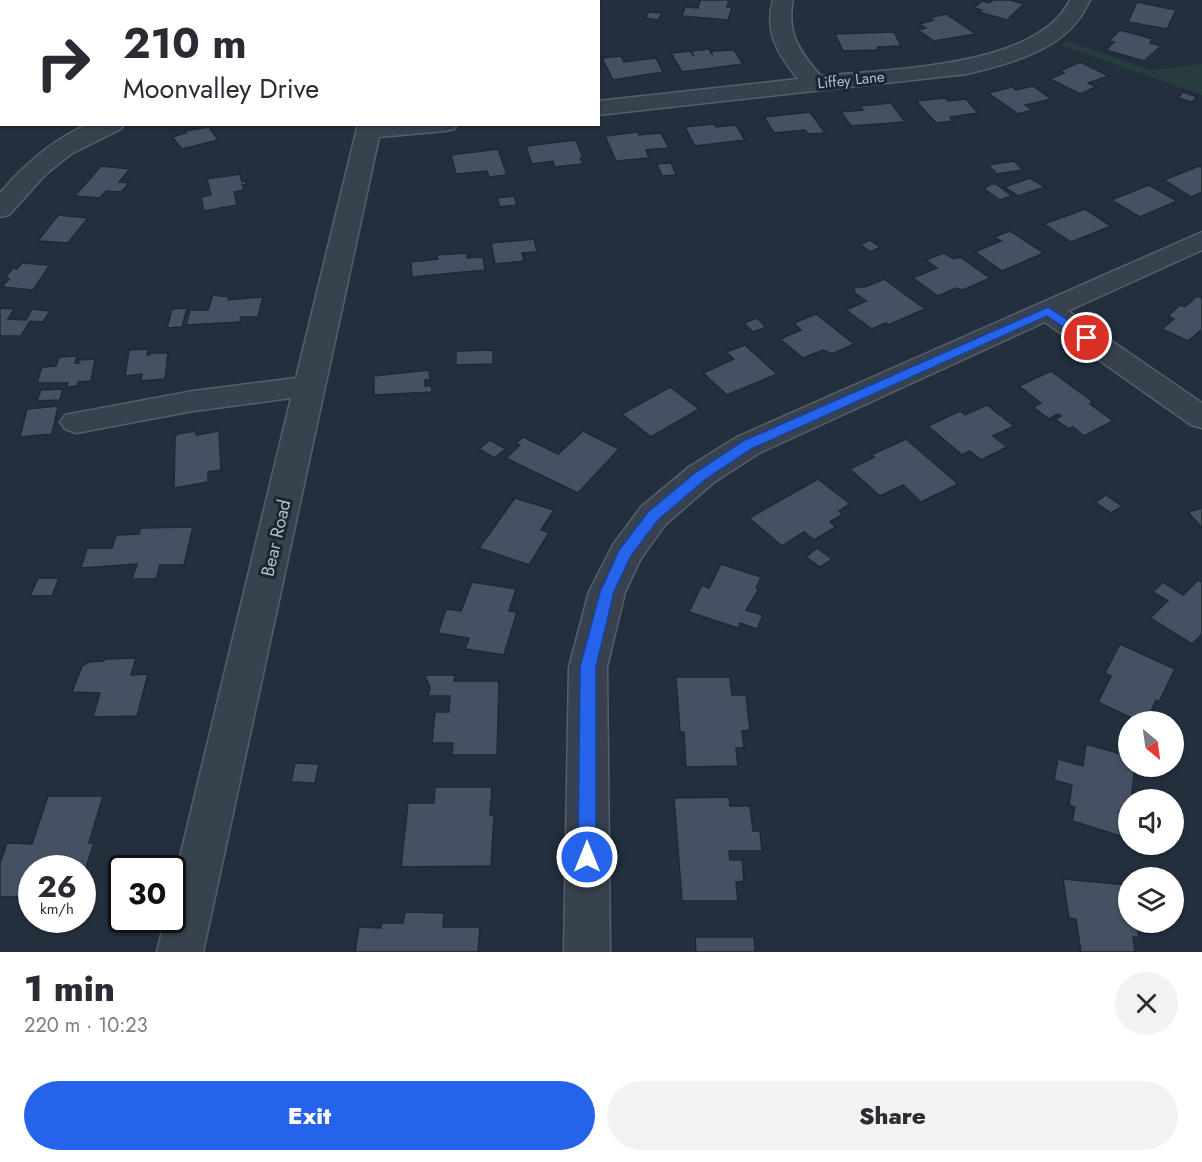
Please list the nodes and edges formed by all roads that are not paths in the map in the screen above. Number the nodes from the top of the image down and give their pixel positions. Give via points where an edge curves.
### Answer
1 (783, 0) edge
2 (1080, 0) edge
3 (815, 84) junction
4 (600, 108) edge
5 (107, 126) edge
6 (407, 126) edge
7 (369, 128) edge
8 (0, 209) edge
9 (1202, 240) edge
10 (1048, 311) junction
11 (311, 387) junction
12 (1202, 418) edge
13 (76, 422) dead end
14 (180, 952) edge
15 (587, 952) edge

1 - 3 street via 780,34 790,56
2 - 3 street, Liffey Lane via 1065,23 1035,45 1006,58 967,67
3 - 4 street, Liffey Lane
5 - 8 street via 57,150 33,170
6 - 7 street
7 - 11 street, Bear Road
9 - 10 street
10 - 12 street
10 - 15 street via 748,445 701,475 653,516 625,554 607,592 588,667
11 - 13 street via 195,399
11 - 14 street, Bear Road

